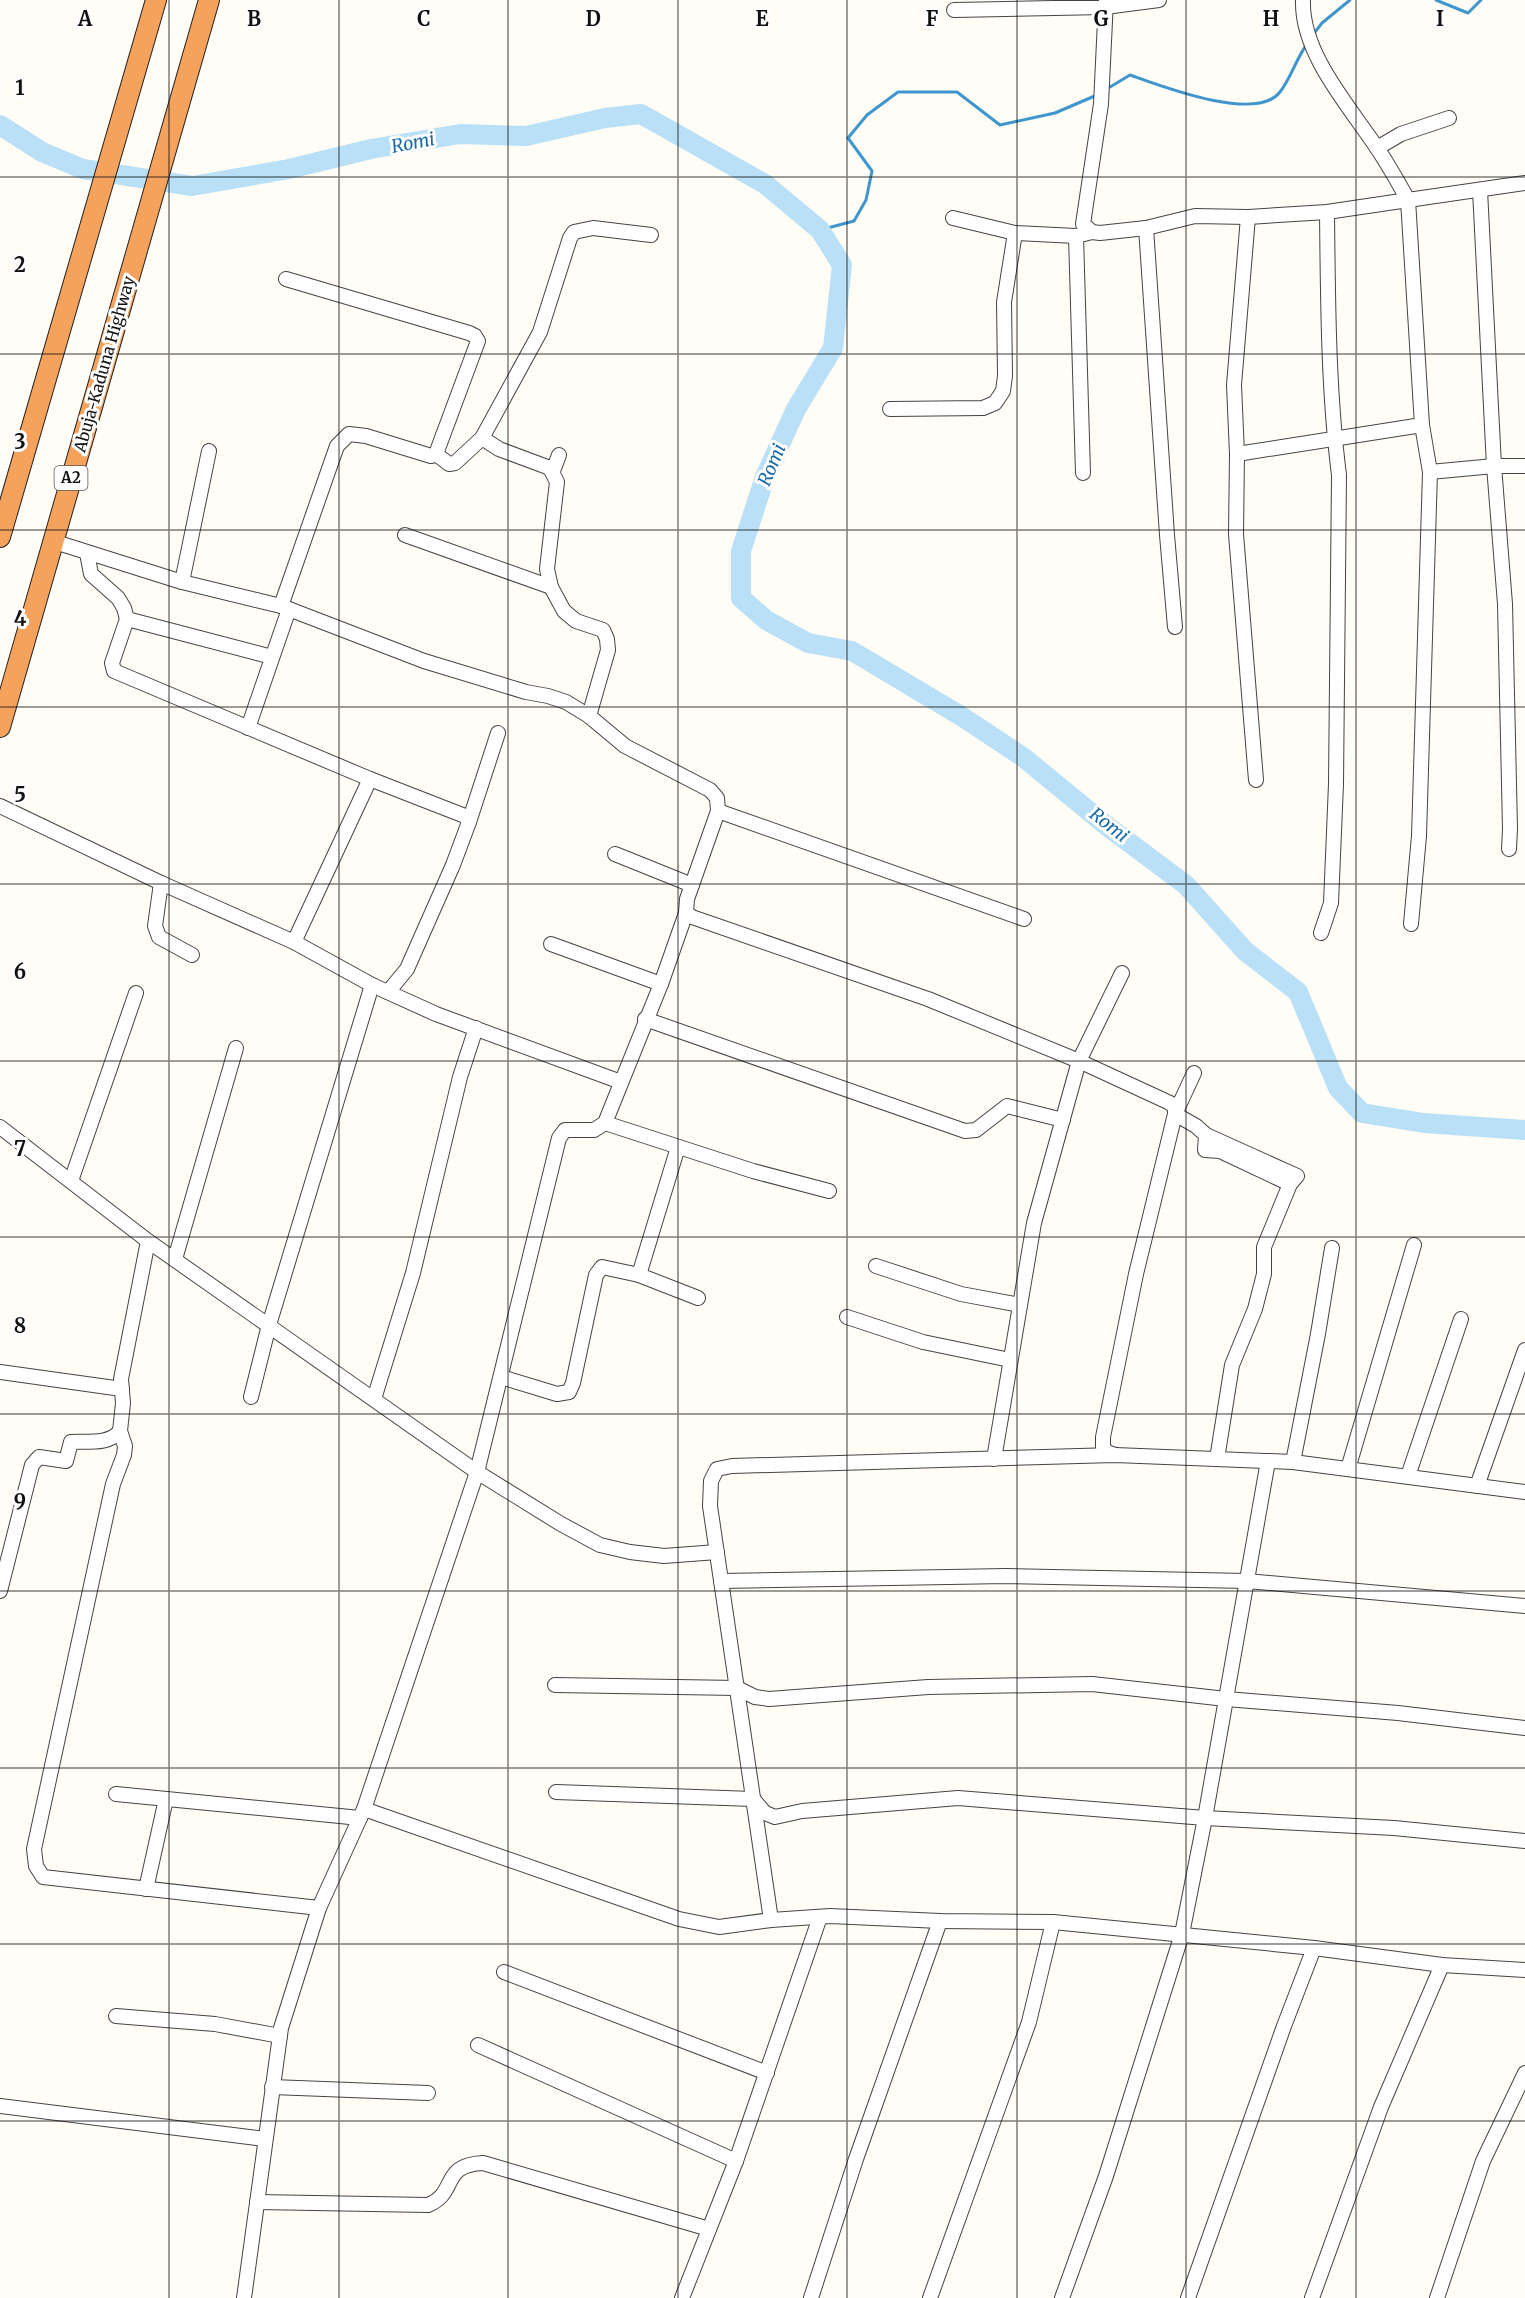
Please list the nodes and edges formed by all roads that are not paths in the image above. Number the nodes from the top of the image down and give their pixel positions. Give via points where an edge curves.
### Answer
1 (156, 0) edge
2 (209, 0) edge
3 (1159, 0) edge
4 (1303, 0) edge
5 (1106, 4) edge
6 (954, 10) dead end
7 (1449, 117) dead end
8 (1377, 148) junction
9 (1525, 183) edge
10 (1480, 190) junction
11 (1408, 200) junction
12 (1327, 212) junction
13 (1248, 217) junction
14 (953, 218) dead end
15 (1146, 228) junction
16 (1092, 232) junction
17 (1015, 233) junction
18 (651, 235) dead end
19 (1076, 236) junction
20 (286, 279) dead end
21 (890, 410) dead end
22 (1422, 425) junction
23 (482, 438) junction
24 (1334, 438) junction
25 (209, 451) dead end
26 (436, 454) junction
27 (1237, 454) junction
28 (559, 455) dead end
29 (1494, 466) junction
30 (1525, 466) edge
31 (553, 471) junction
32 (1430, 472) junction
33 (1083, 473) dead end
34 (405, 535) dead end
35 (0, 537) edge
36 (52, 541) junction
37 (87, 553) junction
38 (182, 582) junction
39 (551, 587) junction
40 (285, 608) junction
41 (127, 619) junction
42 (1175, 627) dead end
43 (272, 657) junction
44 (589, 716) junction
45 (0, 727) edge
46 (248, 728) junction
47 (498, 733) dead end
48 (370, 779) junction
49 (1256, 780) dead end
50 (0, 806) edge
51 (718, 811) junction
52 (469, 822) junction
53 (1509, 849) dead end
54 (615, 854) dead end
55 (161, 883) junction
56 (692, 885) junction
57 (687, 918) junction
58 (1024, 919) dead end
59 (1411, 924) dead end
60 (1321, 933) dead end
61 (294, 942) junction
62 (551, 944) dead end
63 (192, 955) dead end
64 (1122, 973) dead end
65 (661, 984) junction
66 (372, 985) junction
67 (388, 992) junction
68 (136, 993) dead end
69 (645, 1019) junction
70 (476, 1028) junction
71 (236, 1048) dead end
72 (1079, 1061) junction
73 (1194, 1073) dead end
74 (621, 1082) junction
75 (1175, 1114) junction
76 (1063, 1120) junction
77 (605, 1123) junction
78 (0, 1126) edge
79 (678, 1147) junction
80 (71, 1181) junction
81 (829, 1191) dead end
82 (148, 1240) junction
83 (1414, 1245) dead end
84 (1332, 1248) dead end
85 (175, 1259) junction
86 (876, 1266) dead end
87 (639, 1275) junction
88 (698, 1298) dead end
89 (1020, 1305) junction
90 (847, 1317) dead end
91 (1461, 1319) dead end
92 (269, 1325) junction
93 (1525, 1350) edge
94 (1010, 1360) junction
95 (0, 1372) edge
96 (501, 1377) junction
97 (122, 1389) junction
98 (251, 1397) dead end
99 (374, 1399) junction
100 (120, 1431) junction
101 (1114, 1455) junction
102 (994, 1459) junction
103 (1216, 1459) junction
104 (1268, 1461) junction
105 (1293, 1462) junction
106 (1348, 1469) junction
107 (477, 1472) junction
108 (1408, 1476) junction
109 (1477, 1486) junction
110 (1525, 1492) edge
111 (717, 1552) junction
112 (721, 1581) junction
113 (1247, 1581) junction
114 (0, 1591) edge
115 (1525, 1606) edge
116 (555, 1684) dead end
117 (737, 1688) junction
118 (1226, 1699) junction
119 (1525, 1728) edge
120 (556, 1792) dead end
121 (116, 1794) dead end
122 (166, 1799) junction
123 (753, 1799) junction
124 (362, 1814) junction
125 (1206, 1818) junction
126 (1525, 1841) edge
127 (146, 1889) junction
128 (319, 1908) junction
129 (820, 1917) junction
130 (771, 1920) junction
131 (940, 1921) junction
132 (1053, 1922) junction
133 (1182, 1934) junction
134 (1314, 1948) junction
135 (1442, 1965) junction
136 (1525, 1970) edge
137 (504, 1972) dead end
138 (116, 2016) dead end
139 (280, 2036) junction
140 (478, 2045) dead end
141 (766, 2073) junction
142 (1525, 2073) edge
143 (272, 2087) junction
144 (428, 2094) dead end
145 (0, 2106) edge
146 (265, 2139) junction
147 (736, 2162) junction
148 (257, 2202) junction
149 (709, 2229) junction
150 (244, 2298) edge
151 (682, 2298) edge
152 (811, 2298) edge
153 (930, 2298) edge
154 (1062, 2298) edge
155 (1188, 2298) edge
156 (1312, 2298) edge
157 (1437, 2298) edge

1 - 35 highway
2 - 36 highway, Abuja-Kaduna Highway / A2
3 - 5 street
4 - 8 street via 1302,15 1312,44 1333,86
5 - 6 street
5 - 16 street via 1101,104 1083,224
7 - 8 street via 1401,134
8 - 11 street
9 - 10 street
10 - 11 street
10 - 29 street
11 - 12 street
11 - 22 street
12 - 13 street
12 - 24 street
13 - 15 street via 1195,216
13 - 27 street via 1234,385
14 - 17 street
15 - 16 street
15 - 42 street
16 - 19 street
17 - 19 street
17 - 21 street via 1004,302 1005,376 1003,391 995,403 983,408
18 - 23 street via 593,228 574,232 540,332
19 - 33 street
20 - 26 street via 475,336 477,347
22 - 24 street
22 - 32 street
23 - 26 street via 455,463 449,464
23 - 31 street
24 - 27 street
24 - 60 street via 1339,475 1336,784 1331,903
25 - 38 street
26 - 40 street via 431,456 366,436 349,434 343,439 337,446
27 - 49 street via 1236,534
28 - 31 street
29 - 30 street
29 - 32 street
29 - 53 street via 1505,604
31 - 39 street via 557,482 547,569
32 - 59 street via 1422,773
34 - 39 street
36 - 37 street
36 - 45 highway, Abuja-Kaduna Highway / A2
37 - 38 street
37 - 41 street via 91,574 118,598
38 - 40 street
39 - 44 street via 564,611 576,621 603,630 607,639 608,650
40 - 43 street
40 - 44 street via 424,661 566,702
41 - 43 street
41 - 46 street via 112,663 114,671
43 - 46 street
44 - 51 street via 625,746 710,790 717,798
46 - 48 street
47 - 52 street
48 - 52 street via 465,816
48 - 61 street
50 - 55 street
51 - 56 street
51 - 58 street
52 - 67 street via 407,969
54 - 56 street
55 - 61 street
55 - 63 street via 155,926 159,937
56 - 57 street
57 - 65 street
57 - 72 street via 928,999
61 - 66 street
62 - 65 street
64 - 72 street
65 - 69 street
66 - 67 street
66 - 92 street
67 - 70 street
68 - 80 street
69 - 74 street
69 - 76 street via 965,1131 976,1130 1007,1106
70 - 74 street
70 - 99 street via 460,1077 413,1273
71 - 85 street
72 - 75 street via 1170,1103
72 - 76 street
73 - 75 street
74 - 77 street
75 - 101 street via 1136,1274 1104,1437 1103,1447
75 - 103 street via 1206,1135 1206,1150 1220,1151 1290,1184 1264,1247 1264,1274 1255,1309 1232,1365
76 - 89 street via 1034,1223
77 - 79 street
77 - 96 street via 594,1130 565,1130 559,1138
78 - 80 street
79 - 81 street
79 - 87 street
80 - 82 street
82 - 85 street
82 - 97 street
83 - 106 street
84 - 105 street
85 - 92 street
86 - 89 street via 961,1294
87 - 88 street
87 - 96 street via 602,1267 598,1270 569,1392 557,1394
89 - 94 street
90 - 94 street via 922,1342
91 - 108 street
92 - 98 street
92 - 99 street
93 - 109 street
94 - 102 street
95 - 97 street
96 - 107 street
97 - 100 street
99 - 107 street
100 - 114 street via 115,1438 71,1442 66,1461 39,1457 32,1465
100 - 127 street via 124,1455 113,1484 34,1849 36,1866 43,1877
101 - 102 street
101 - 103 street
102 - 111 street via 717,1469 711,1480 710,1506
103 - 104 street
104 - 105 street
104 - 113 street
105 - 106 street
106 - 108 street
107 - 111 street via 600,1545 664,1556
107 - 124 street
108 - 109 street
109 - 110 street
111 - 112 street
112 - 113 street via 1006,1576
112 - 117 street
113 - 115 street
113 - 118 street
116 - 117 street
117 - 118 street via 769,1699 928,1687 1092,1684
117 - 123 street
118 - 119 street
118 - 125 street
120 - 123 street
121 - 122 street
122 - 124 street
122 - 127 street
123 - 125 street via 765,1813 775,1816 958,1798
123 - 130 street
124 - 128 street
124 - 130 street via 679,1918 719,1927
125 - 126 street via 1394,1828
125 - 133 street
127 - 128 street
128 - 139 street
129 - 130 street
129 - 131 street
129 - 141 street
131 - 132 street
131 - 152 street
132 - 133 street
132 - 153 street via 1029,2022
133 - 134 street
133 - 154 street via 1106,2176
134 - 135 street
134 - 155 street
135 - 136 street
135 - 156 street via 1381,2107
137 - 141 street
138 - 139 street via 215,2024
139 - 143 street
140 - 147 street
141 - 147 street
142 - 157 street via 1483,2161
143 - 144 street
143 - 146 street
145 - 146 street
146 - 148 street
147 - 149 street
148 - 149 street via 428,2205 443,2194 458,2169 467,2163 483,2163
148 - 150 street
149 - 151 street

